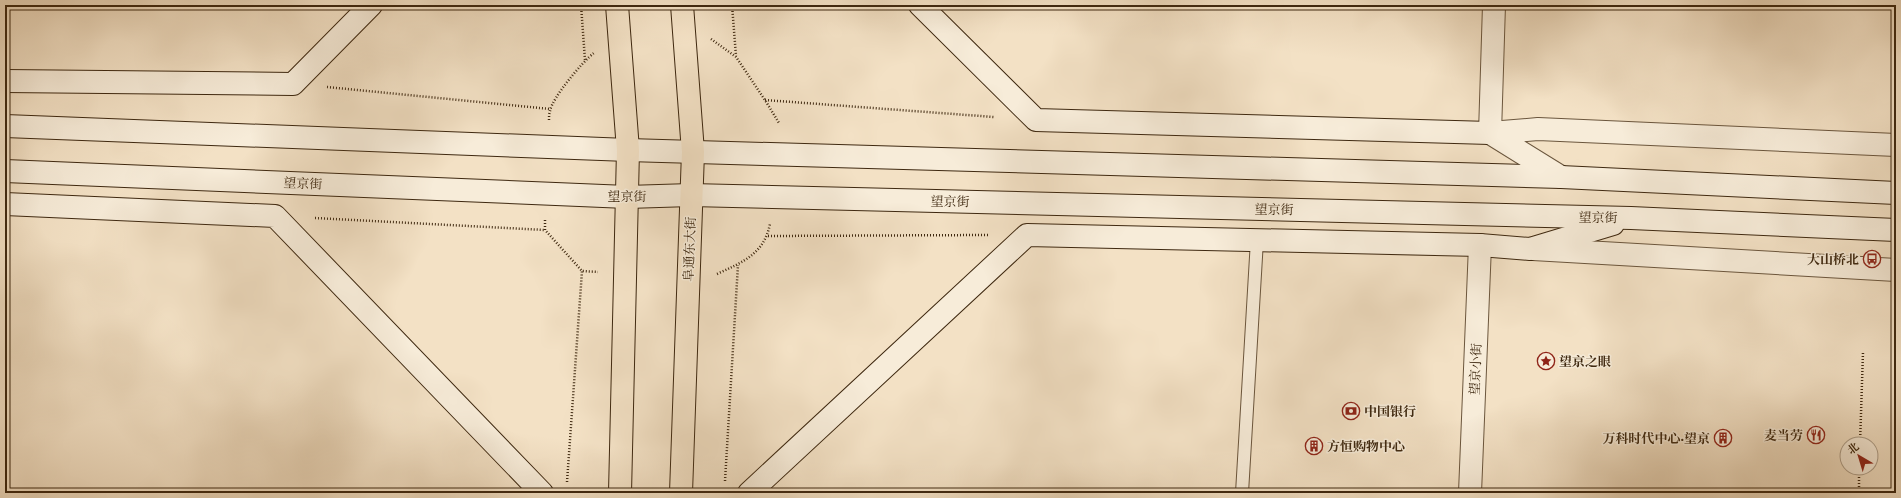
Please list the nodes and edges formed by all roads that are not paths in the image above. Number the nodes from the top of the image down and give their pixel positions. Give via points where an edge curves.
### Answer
1 (371, 5) edge
2 (617, 5) edge
3 (682, 5) edge
4 (920, 5) edge
5 (1494, 5) edge
6 (5, 81) edge
7 (5, 126) edge
8 (1490, 133) junction
9 (1896, 145) edge
10 (628, 150) junction
11 (693, 152) junction
12 (5, 171) edge
13 (1561, 177) junction
14 (1896, 193) edge
15 (691, 195) junction
16 (627, 197) junction
17 (5, 204) edge
18 (1631, 218) junction
19 (1896, 230) edge
20 (1257, 240) junction
21 (1480, 245) junction
22 (1530, 249) junction
23 (1896, 270) edge
24 (542, 493) edge
25 (620, 493) edge
26 (681, 493) edge
27 (749, 493) edge
28 (1242, 493) edge
29 (1470, 493) edge

1 - 6 street via 293,84
2 - 10 main road
3 - 11 main road, 阜通东大街
4 - 8 street via 1036,120
5 - 8 street
7 - 10 street
8 - 9 street via 1538,129
8 - 13 street
10 - 11 street
10 - 16 main road
11 - 13 street
11 - 15 main road, 阜通东大街
12 - 16 street, 望京街
13 - 14 street
15 - 16 street, 望京街
15 - 18 street, 望京街
15 - 26 main road, 阜通东大街
16 - 25 main road
17 - 24 street via 275,216
18 - 19 street, 望京街
18 - 22 street
20 - 21 street
20 - 27 street via 1027,235
20 - 28 lane
21 - 22 street
21 - 29 street, 望京小街
22 - 23 street

